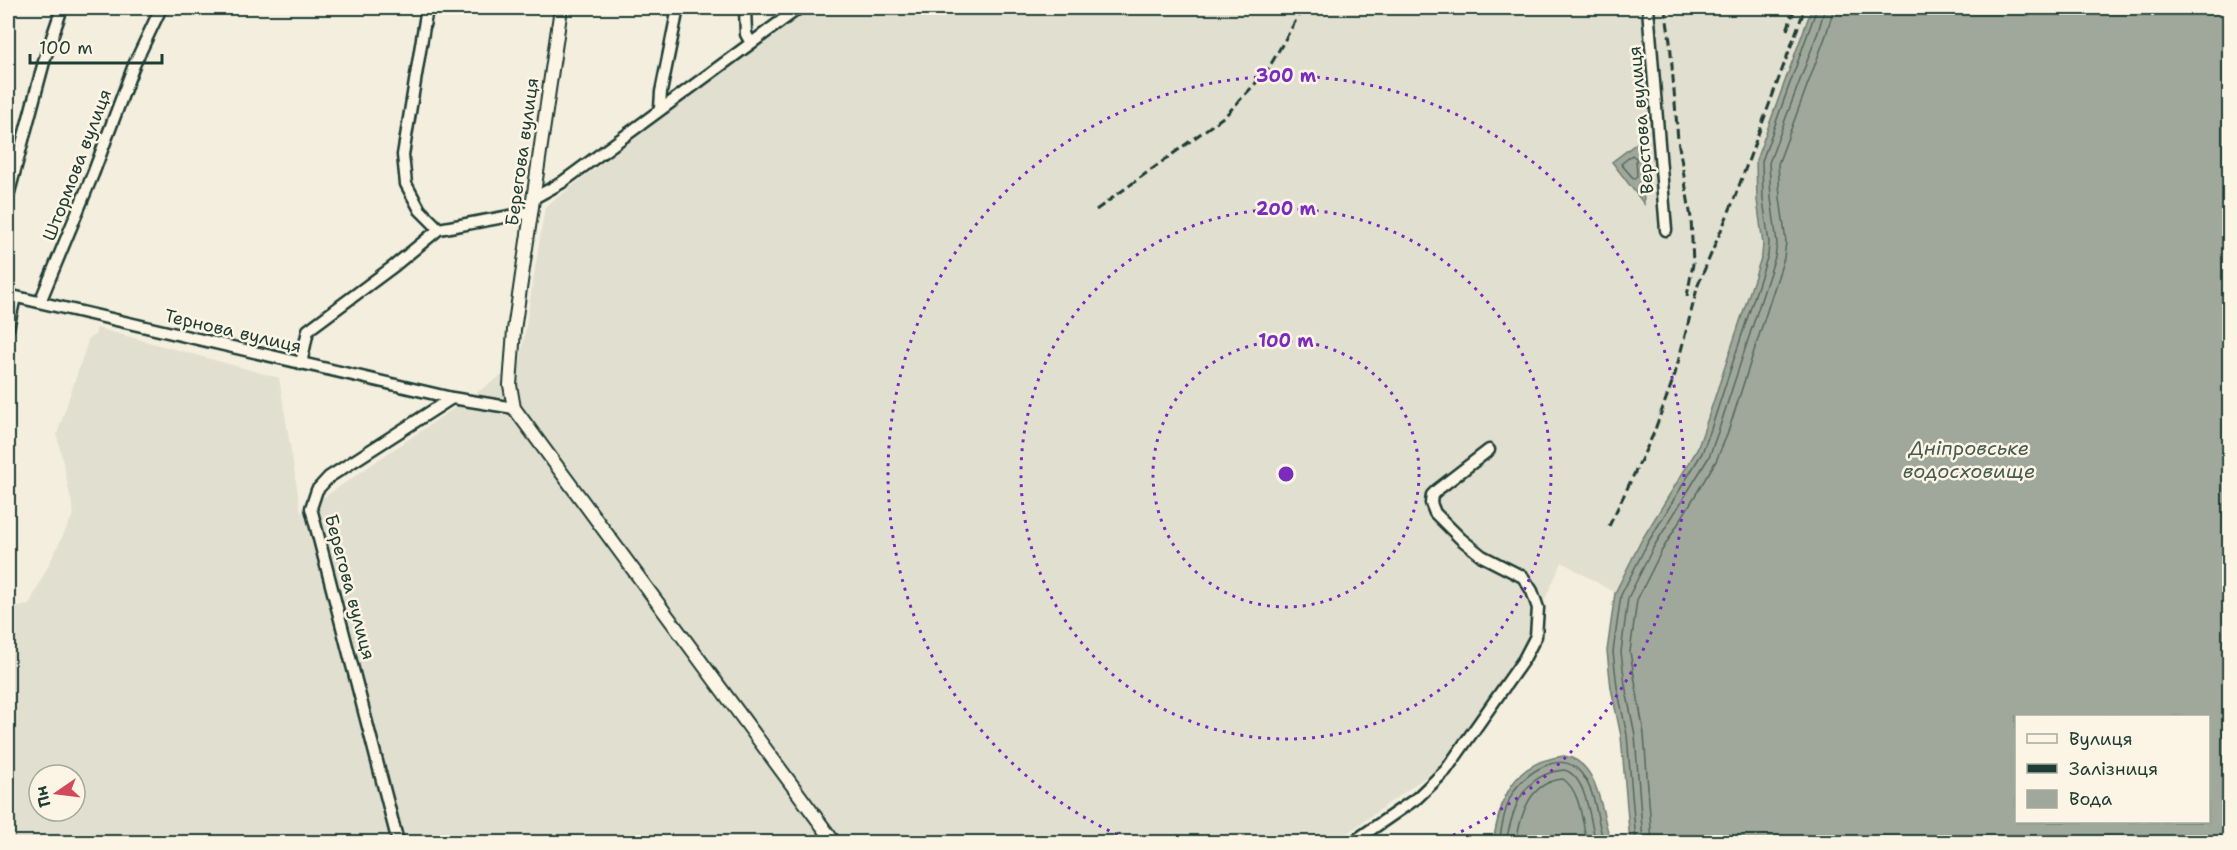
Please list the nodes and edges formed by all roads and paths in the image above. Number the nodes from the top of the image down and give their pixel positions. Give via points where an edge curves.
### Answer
1 (62, 8) edge
2 (161, 8) edge
3 (427, 8) edge
4 (561, 8) edge
5 (678, 8) edge
6 (745, 8) edge
7 (799, 8) edge
8 (1648, 8) edge
9 (751, 43) junction
10 (660, 108) junction
11 (8, 196) edge
12 (534, 198) junction
13 (532, 213) junction
14 (439, 229) junction
15 (1666, 230) dead end
16 (11, 296) edge
17 (40, 302) junction
18 (8, 328) edge
19 (301, 364) junction
20 (452, 398) junction
21 (514, 408) junction
22 (1489, 450) dead end
23 (398, 843) edge
24 (834, 843) edge
25 (1353, 843) edge

1 - 11 street
2 - 17 street, Штормова вулиця via 134,65
3 - 14 street via 404,155 406,184 420,210
4 - 12 street, Берегова вулиця
5 - 10 street
6 - 9 street via 746,34
7 - 9 street
8 - 15 street, Верстова вулиця
9 - 10 street
10 - 12 street via 561,183
12 - 13 street, Берегова вулиця
13 - 14 street
13 - 21 street, Берегова вулиця via 511,362
14 - 19 street via 308,330
16 - 17 street, Тернова вулиця
16 - 18 street
17 - 19 street, Тернова вулиця
19 - 20 street, Тернова вулиця
20 - 21 street
20 - 23 street, Берегова вулиця via 329,477 317,490 311,508
21 - 24 street, Берегова вулиця
22 - 25 street via 1437,490 1431,503 1435,513 1475,550 1523,577 1538,608 1536,636 1446,771 1417,798

